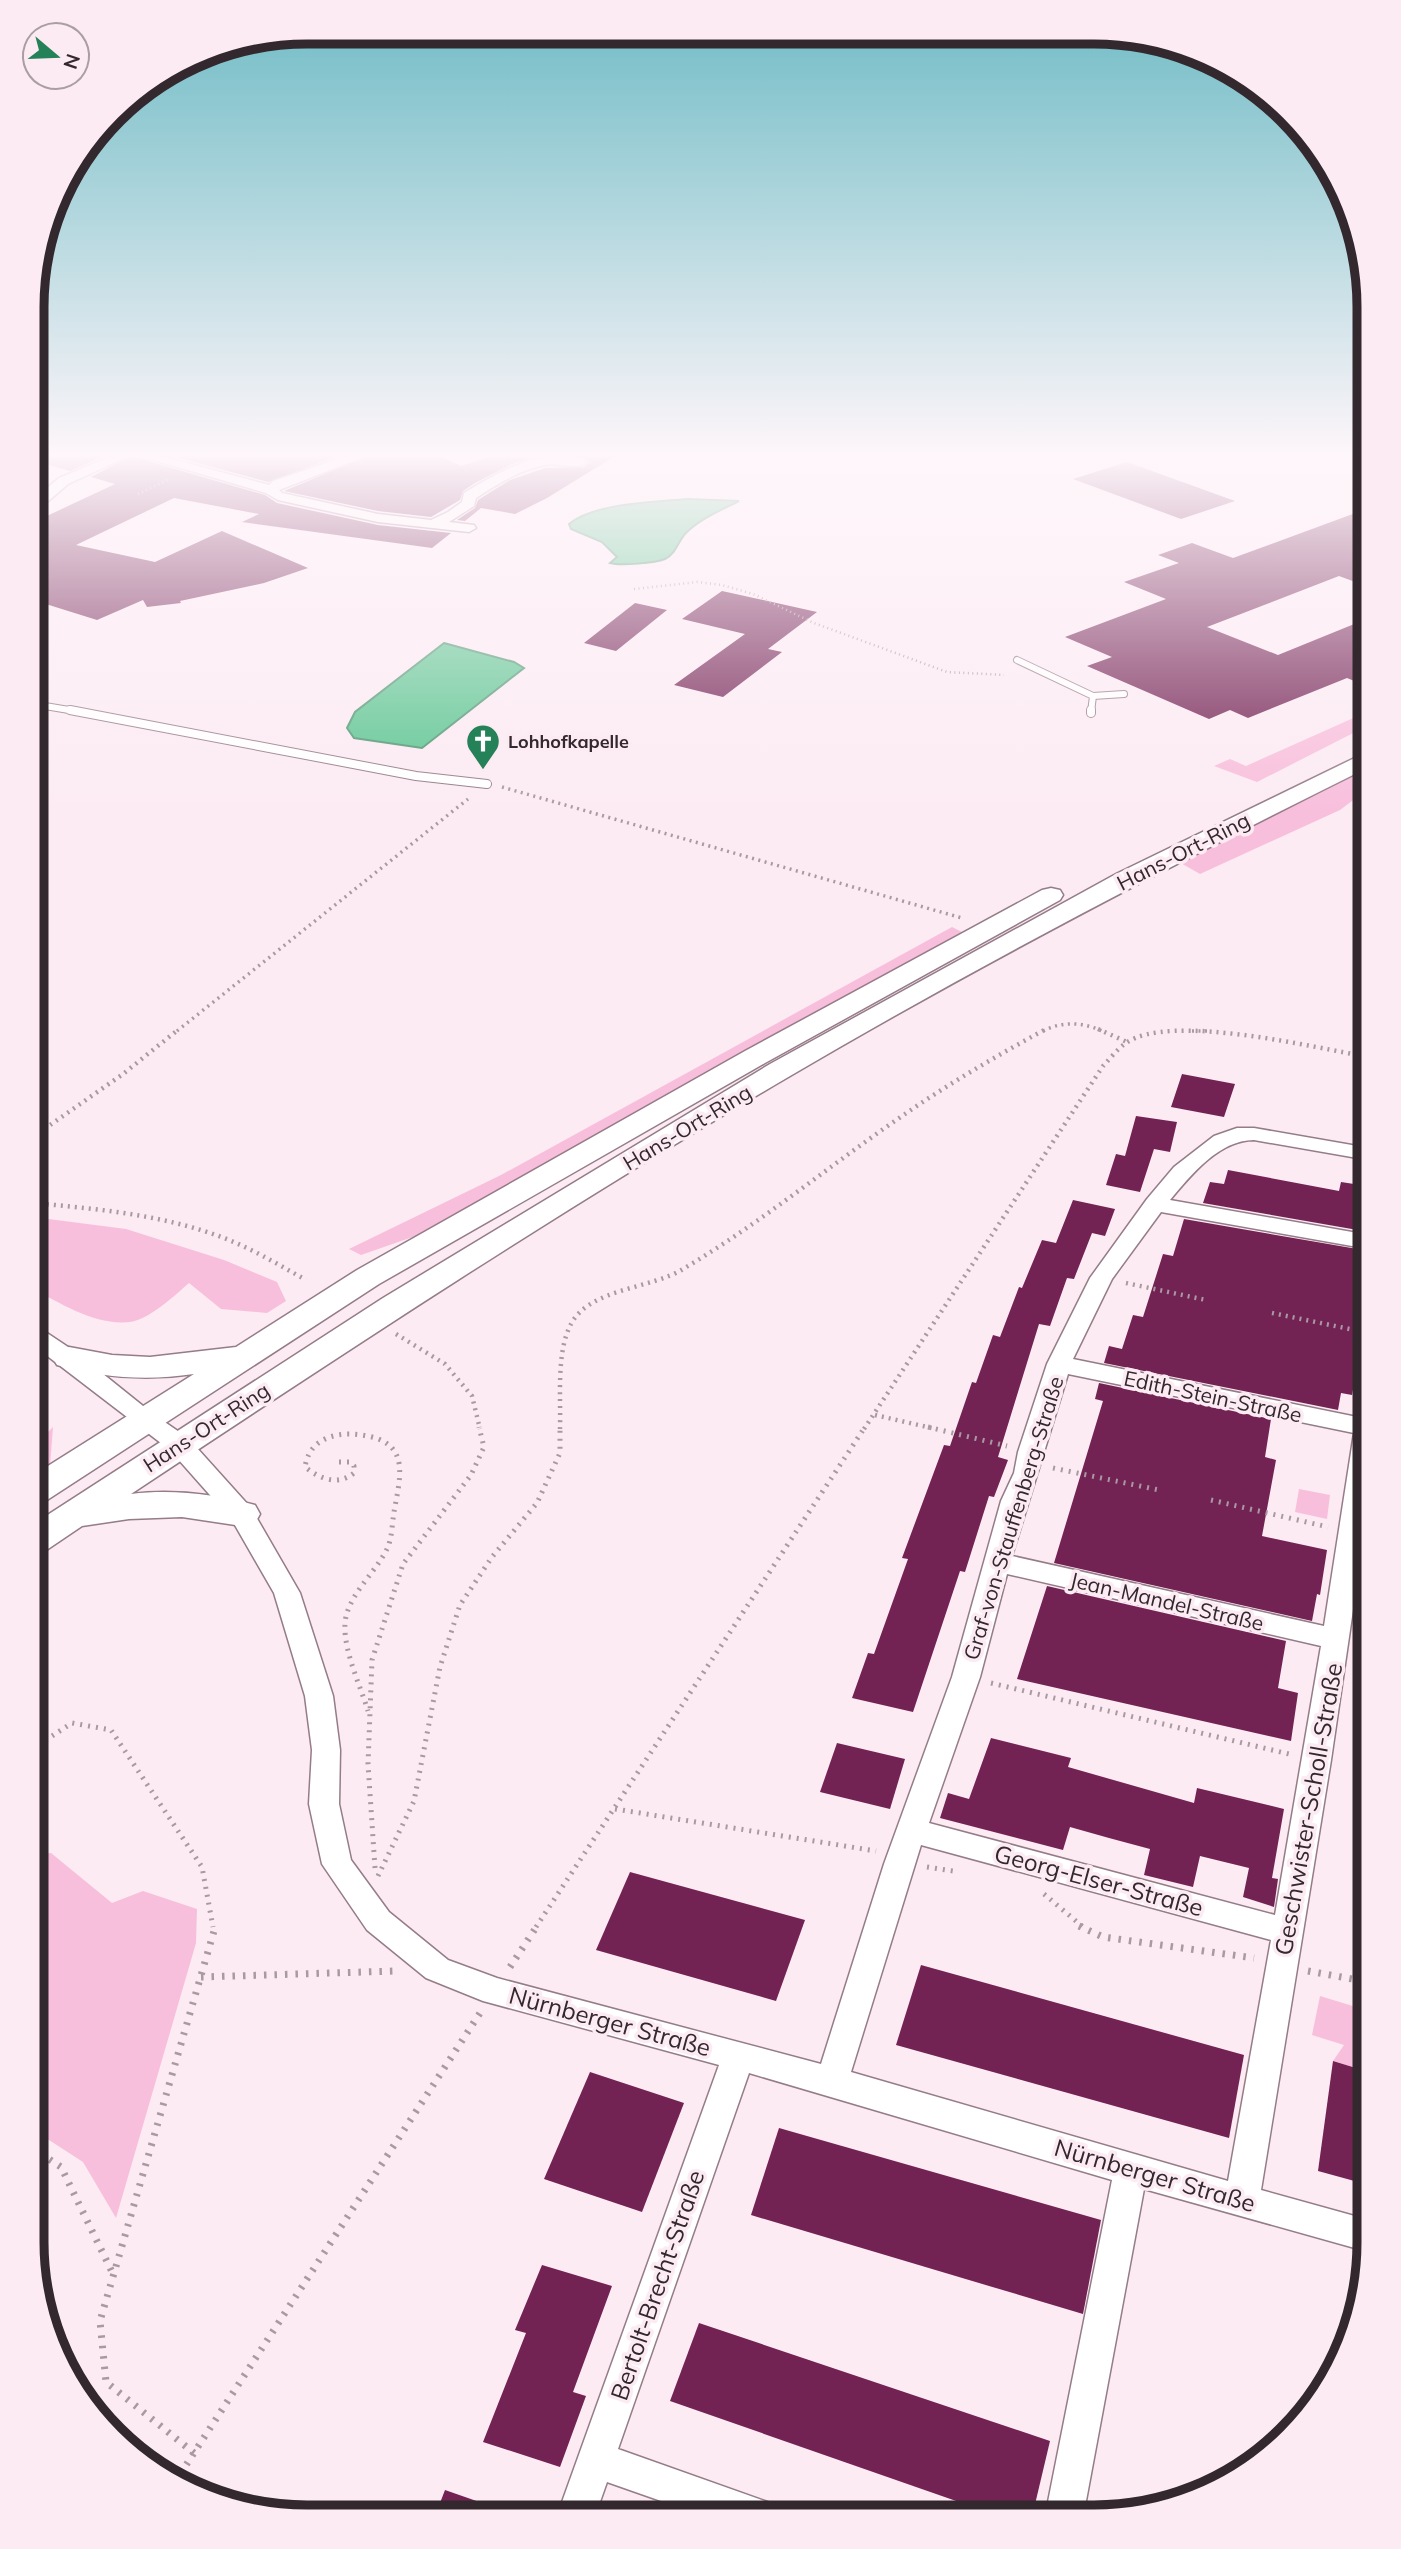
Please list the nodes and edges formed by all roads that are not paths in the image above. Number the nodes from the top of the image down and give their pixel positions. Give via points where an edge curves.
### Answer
1 (1017, 660) dead end
2 (1124, 694) dead end
3 (1093, 696) junction
4 (44, 706) edge
5 (1091, 713) dead end
6 (1357, 740) edge
7 (1357, 764) edge
8 (487, 784) road end
9 (1357, 1152) edge
10 (1155, 1204) junction
11 (1357, 1240) edge
12 (44, 1342) edge
13 (247, 1353) junction
14 (69, 1359) junction
15 (1059, 1364) junction
16 (145, 1420) junction
17 (1357, 1420) edge
18 (179, 1444) junction
19 (44, 1485) edge
20 (1357, 1503) edge
21 (242, 1514) junction
22 (65, 1520) junction
23 (44, 1534) edge
24 (997, 1562) junction
25 (1336, 1639) junction
26 (904, 1850) junction
27 (1287, 1931) junction
28 (739, 2055) junction
29 (832, 2081) junction
30 (1131, 2170) junction
31 (1242, 2200) junction
32 (1357, 2233) edge
33 (596, 2460) junction
34 (580, 2505) edge
35 (728, 2505) edge
36 (1066, 2505) edge

1 - 3 lane
2 - 3 lane
3 - 5 lane
4 - 8 lane via 416,776
6 - 13 main road, Hans-Ort-Ring via 1112,863 755,1057 368,1277
7 - 18 main road, Hans-Ort-Ring via 1125,879 780,1070 394,1305
9 - 10 street, Graf-von-Stauffenberg-Straße via 1237,1134 1205,1151
10 - 11 street
10 - 15 street, Graf-von-Stauffenberg-Straße via 1101,1278
12 - 14 street, Nürnberger Straße
13 - 14 main road via 142,1370
13 - 16 main road, Hans-Ort-Ring
14 - 16 street, Nürnberger Straße
15 - 17 street, Edith-Stein-Straße
15 - 24 street, Graf-von-Stauffenberg-Straße
16 - 18 street, Nürnberger Straße
16 - 19 main road, Hans-Ort-Ring
18 - 21 street, Nürnberger Straße
18 - 22 main road, Hans-Ort-Ring
20 - 25 street, Geschwister-Scholl-Straße
21 - 22 main road via 198,1505 142,1502
21 - 28 street, Nürnberger Straße via 287,1593 318,1696 326,1750 324,1804 337,1864 378,1921 439,1969 494,1991
22 - 23 main road, Hans-Ort-Ring
24 - 25 street, Jean-Mandel-Straße
24 - 26 street, Graf-von-Stauffenberg-Straße via 966,1676
25 - 27 street, Geschwister-Scholl-Straße
26 - 27 street, Georg-Elser-Straße
26 - 29 street, Graf-von-Stauffenberg-Straße
27 - 31 street, Geschwister-Scholl-Straße
28 - 29 street, Nürnberger Straße
28 - 33 street, Bertolt-Brecht-Straße
29 - 30 street, Nürnberger Straße
30 - 31 street, Nürnberger Straße
30 - 36 street
31 - 32 street, Nürnberger Straße
33 - 34 street, Bertolt-Brecht-Straße
33 - 35 street

